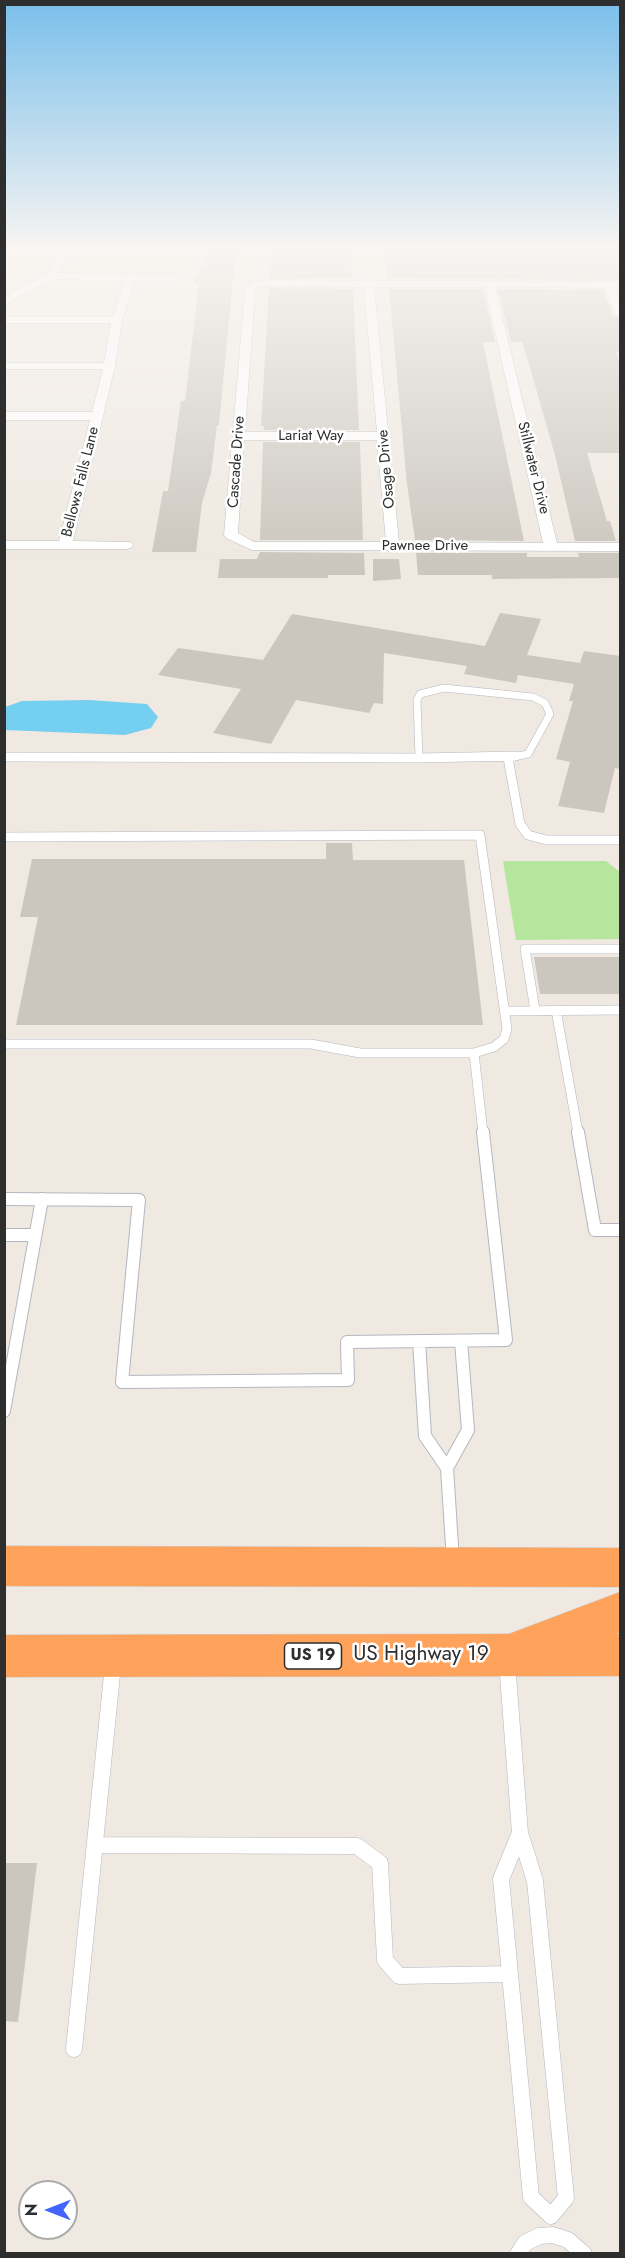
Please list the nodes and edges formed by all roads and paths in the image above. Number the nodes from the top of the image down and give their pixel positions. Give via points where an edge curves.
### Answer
1 (111, 353) edge
2 (245, 353) edge
3 (376, 353) edge
4 (505, 353) edge
5 (4, 366) edge
6 (109, 366) junction
7 (4, 416) edge
8 (97, 416) junction
9 (238, 436) junction
10 (384, 436) junction
11 (231, 535) joint
12 (4, 545) edge
13 (65, 545) junction
14 (126, 545) dead end
15 (393, 546) junction
16 (551, 547) junction
17 (621, 547) edge
18 (4, 757) edge
19 (419, 758) junction
20 (508, 758) junction
21 (4, 837) edge
22 (621, 840) edge
23 (621, 949) edge
24 (535, 1010) junction
25 (556, 1010) junction
26 (621, 1010) edge
27 (504, 1011) junction
28 (4, 1044) edge
29 (474, 1053) junction
30 (4, 1198) edge
31 (42, 1199) junction
32 (621, 1230) edge
33 (4, 1235) edge
34 (35, 1235) junction
35 (419, 1341) junction
36 (460, 1341) junction
37 (5, 1405) edge
38 (447, 1468) junction
39 (4, 1566) edge
40 (453, 1567) junction
41 (621, 1568) edge
42 (621, 1612) edge
43 (507, 1654) junction
44 (621, 1655) edge
45 (4, 1656) edge
46 (114, 1656) junction
47 (520, 1833) junction
48 (95, 1845) junction
49 (510, 1974) junction
50 (74, 2049) dead end
51 (551, 2216) junction
52 (553, 2235) junction
53 (518, 2253) edge
54 (584, 2253) edge

1 - 6 street, Bellows Falls Lane
2 - 9 street, Cascade Drive
3 - 10 street, Osage Drive
4 - 16 street, Stillwater Drive
5 - 6 street
6 - 8 street, Bellows Falls Lane
7 - 8 street
8 - 13 street, Bellows Falls Lane
9 - 10 street, Lariat Way
9 - 11 street, Cascade Drive
10 - 15 street, Osage Drive
11 - 15 street, Pawnee Drive via 252,546
12 - 13 street
13 - 14 street
15 - 16 street, Pawnee Drive
16 - 17 street, Pawnee Drive
18 - 19 lane
19 - 20 lane
19 - 20 lane via 417,700 420,694 452,688 533,697 545,703 550,714 528,754
20 - 22 lane via 520,824 528,835 546,840
21 - 27 lane via 480,835
23 - 24 lane via 525,949
24 - 25 lane
24 - 27 lane
25 - 26 lane
25 - 32 lane via 595,1230
27 - 29 lane via 504,1039 494,1047
28 - 29 lane via 311,1044 360,1053
29 - 36 lane via 507,1340
30 - 31 lane
31 - 34 lane
31 - 35 lane via 139,1200 122,1382 348,1380 347,1342
33 - 34 lane
34 - 37 lane
35 - 36 lane
35 - 38 lane via 425,1436
36 - 38 lane via 468,1430
38 - 40 lane
39 - 40 highway
40 - 41 highway
42 - 43 highway
43 - 44 highway, US Highway 19 / US 19
43 - 46 highway, US Highway 19 / US 19
43 - 47 lane
45 - 46 highway, US Highway 19 / US 19
46 - 48 lane
47 - 49 lane via 501,1879
47 - 51 lane via 535,1881 567,2198
48 - 49 lane via 357,1846 380,1863 385,1960 399,1976
48 - 50 lane
49 - 51 lane via 531,2197
51 - 52 lane
52 - 53 lane via 525,2243
52 - 54 lane via 568,2240

